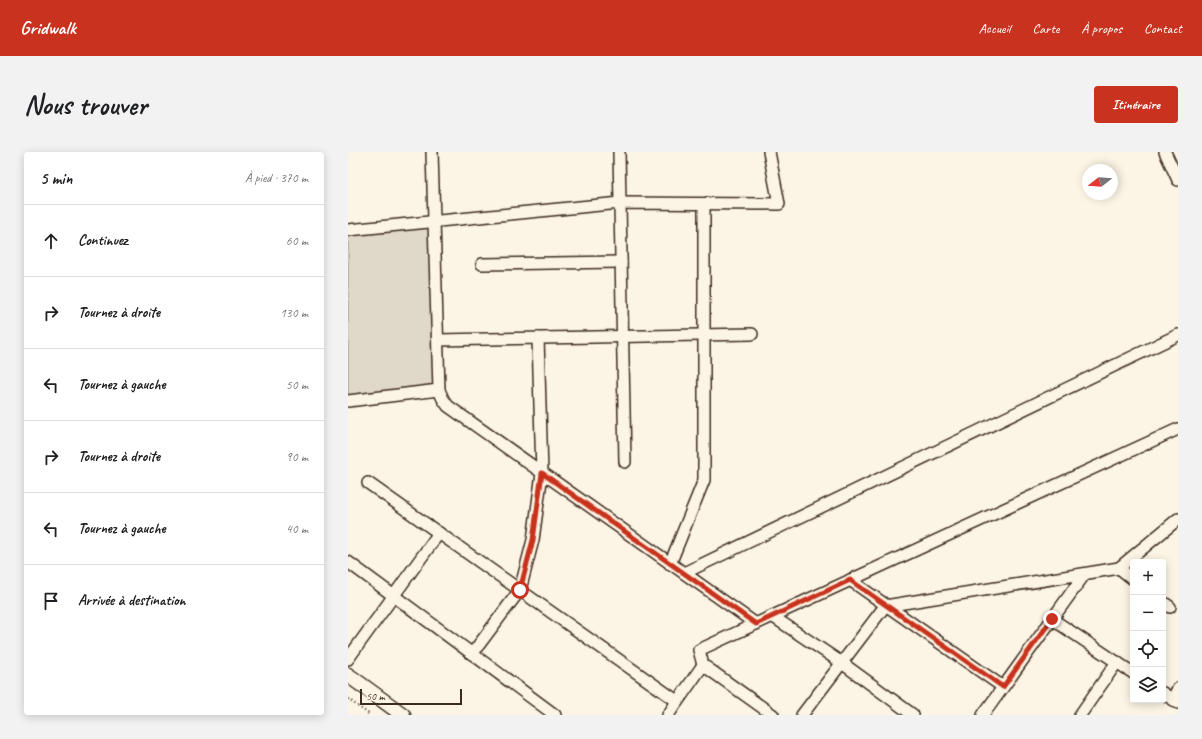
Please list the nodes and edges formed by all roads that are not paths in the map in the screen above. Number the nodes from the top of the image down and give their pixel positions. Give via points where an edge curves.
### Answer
1 (432, 152) edge
2 (619, 152) edge
3 (769, 152) edge
4 (1165, 152) edge
5 (1178, 180) edge
6 (620, 203) junction
7 (704, 204) junction
8 (434, 221) junction
9 (348, 230) edge
10 (621, 262) junction
11 (482, 264) dead end
12 (752, 334) dead end
13 (704, 335) junction
14 (1178, 335) edge
15 (623, 336) junction
16 (538, 338) junction
17 (438, 340) junction
18 (439, 390) junction
19 (348, 401) edge
20 (1178, 429) edge
21 (625, 462) dead end
22 (542, 473) junction
23 (368, 483) dead end
24 (1178, 519) edge
25 (439, 533) junction
26 (348, 562) edge
27 (670, 564) junction
28 (1119, 568) junction
29 (684, 573) junction
30 (1084, 575) junction
31 (1130, 577) edge
32 (850, 580) junction
33 (520, 590) junction
34 (394, 596) junction
35 (885, 606) junction
36 (772, 616) junction
37 (1052, 619) junction
38 (756, 624) junction
39 (472, 654) junction
40 (348, 659) edge
41 (1117, 662) junction
42 (842, 663) junction
43 (703, 665) junction
44 (1130, 671) edge
45 (348, 675) edge
46 (1003, 687) junction
47 (1178, 688) edge
48 (1166, 695) edge
49 (677, 701) junction
50 (1175, 701) edge
51 (768, 714) edge
52 (403, 715) edge
53 (555, 715) edge
54 (668, 715) edge
55 (802, 715) edge
56 (913, 715) edge
57 (983, 715) edge
58 (1080, 715) edge

1 - 8 street
2 - 6 street
3 - 7 street via 779,204
4 - 5 street
6 - 7 street
6 - 8 street
6 - 10 street
7 - 13 street
8 - 9 street
8 - 17 street
10 - 11 street
10 - 15 street
12 - 13 street
13 - 15 street
13 - 27 street via 704,480
14 - 29 street
15 - 16 street
15 - 21 street
16 - 17 street
16 - 22 street
17 - 18 street
18 - 19 street
18 - 22 street via 448,406
20 - 32 street
22 - 27 street
22 - 33 street via 533,540
23 - 25 street
24 - 28 street
25 - 33 street
25 - 34 street
26 - 34 street
27 - 29 street
28 - 30 street
28 - 31 street
29 - 38 street
30 - 35 street
30 - 37 street
32 - 35 street
32 - 36 street
33 - 39 street
33 - 49 street
34 - 39 street
34 - 40 street
35 - 42 street
35 - 46 street
36 - 38 street
36 - 42 street
37 - 41 street
37 - 46 street
38 - 43 street via 699,650
39 - 53 street
41 - 44 street
41 - 58 street
42 - 55 street
42 - 56 street
43 - 49 street
43 - 51 street
45 - 52 street
46 - 57 street
47 - 50 street
48 - 50 street
49 - 54 street

